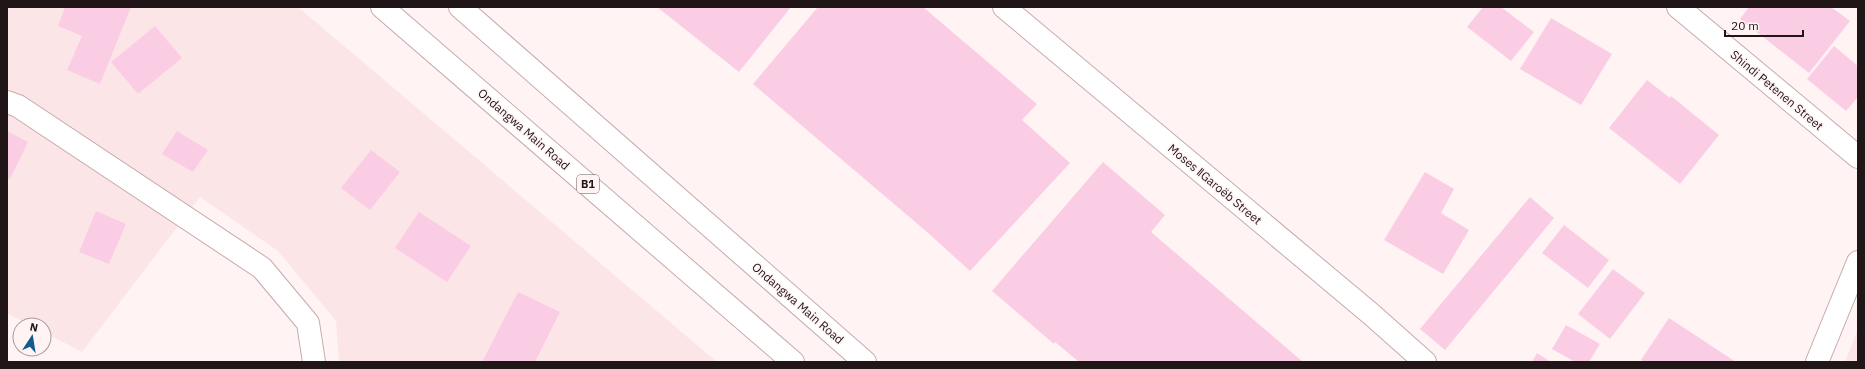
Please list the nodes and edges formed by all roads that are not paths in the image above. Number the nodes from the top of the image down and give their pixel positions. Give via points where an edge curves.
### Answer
1 (382, 7) edge
2 (460, 7) edge
3 (1004, 7) edge
4 (1678, 7) edge
5 (7, 102) edge
6 (1858, 157) edge
7 (1858, 262) edge
8 (314, 362) edge
9 (792, 362) edge
10 (865, 362) edge
11 (1425, 362) edge
12 (1817, 362) edge

1 - 9 street, Ondangwa Main Road / B1
2 - 10 street, Ondangwa Main Road
3 - 11 street, Moses ǁGaroëb Street
4 - 6 street, Shindi Petenen Street
5 - 8 street via 18,106 262,268 308,323
7 - 12 street

